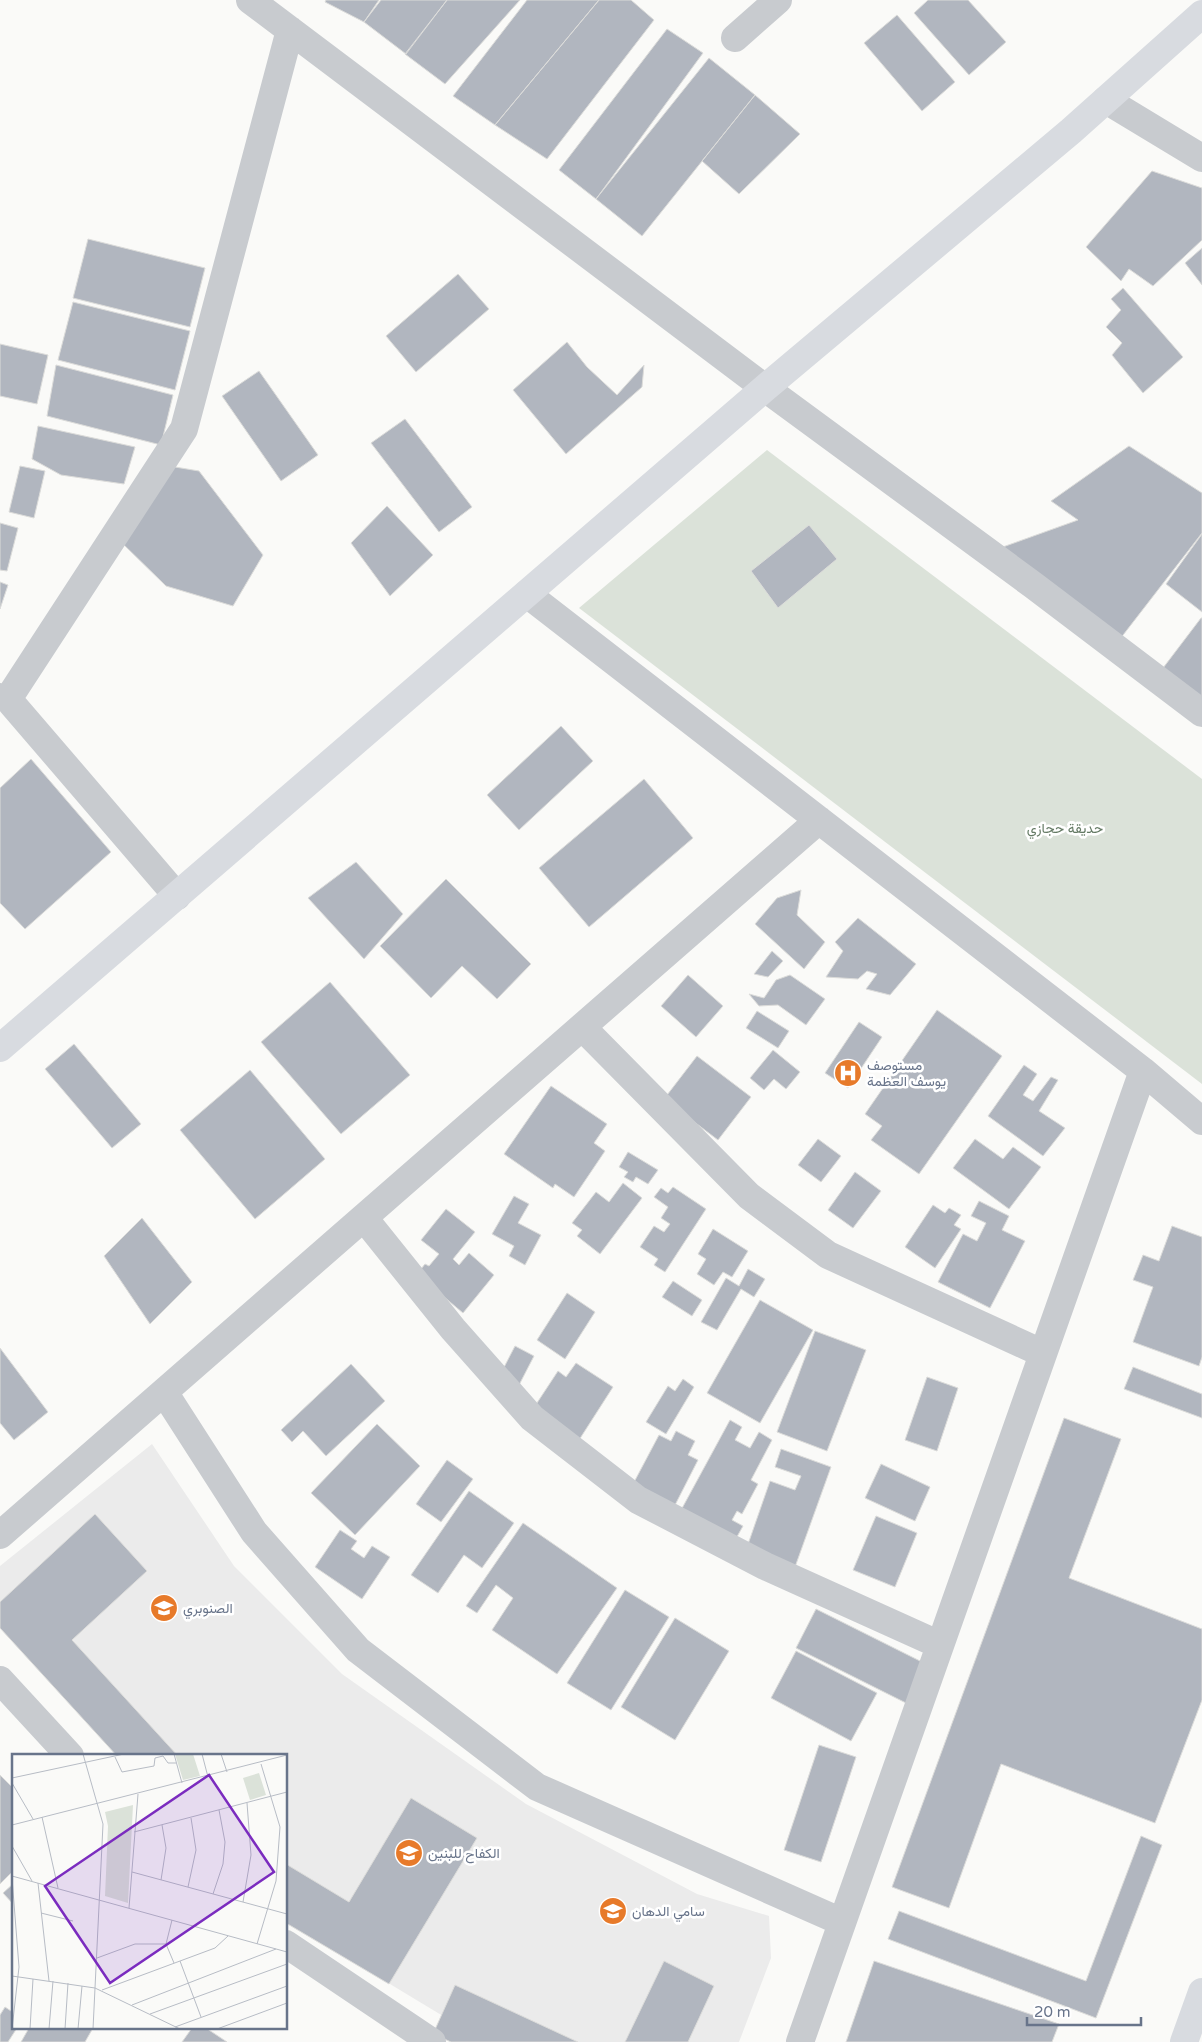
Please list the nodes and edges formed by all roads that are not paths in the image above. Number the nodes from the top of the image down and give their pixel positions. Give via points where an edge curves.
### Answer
1 (250, 0) edge
2 (778, 0) edge
3 (1202, 14) edge
4 (290, 30) junction
5 (735, 38) dead end
6 (1106, 100) junction
7 (1202, 158) edge
8 (766, 388) junction
9 (526, 594) junction
10 (4, 698) edge
11 (1202, 713) edge
12 (819, 820) junction
13 (177, 896) junction
14 (582, 1027) junction
15 (0, 1048) edge
16 (1143, 1071) junction
17 (1202, 1121) edge
18 (364, 1218) junction
19 (1042, 1353) junction
20 (164, 1392) junction
21 (0, 1535) edge
22 (940, 1646) junction
23 (0, 1680) edge
24 (68, 1754) edge
25 (842, 1922) junction
26 (288, 1945) edge
27 (1202, 1992) edge
28 (1192, 2032) edge
29 (432, 2042) edge
30 (800, 2042) edge

1 - 4 street
2 - 5 street
3 - 6 main road
4 - 8 street
4 - 10 street via 184,429
6 - 7 street
6 - 8 main road
8 - 9 main road
8 - 11 street
9 - 12 street
9 - 13 main road
10 - 13 street
12 - 14 street
12 - 16 street
13 - 15 main road
14 - 18 street
14 - 19 street via 749,1196 828,1255
16 - 17 street
16 - 19 street
18 - 20 street
18 - 22 street via 453,1329 532,1418 638,1500 765,1566
19 - 22 street
20 - 21 street
20 - 25 street via 254,1532 358,1650 537,1787
22 - 25 street
23 - 24 street
25 - 30 street
26 - 29 street
27 - 28 main road

